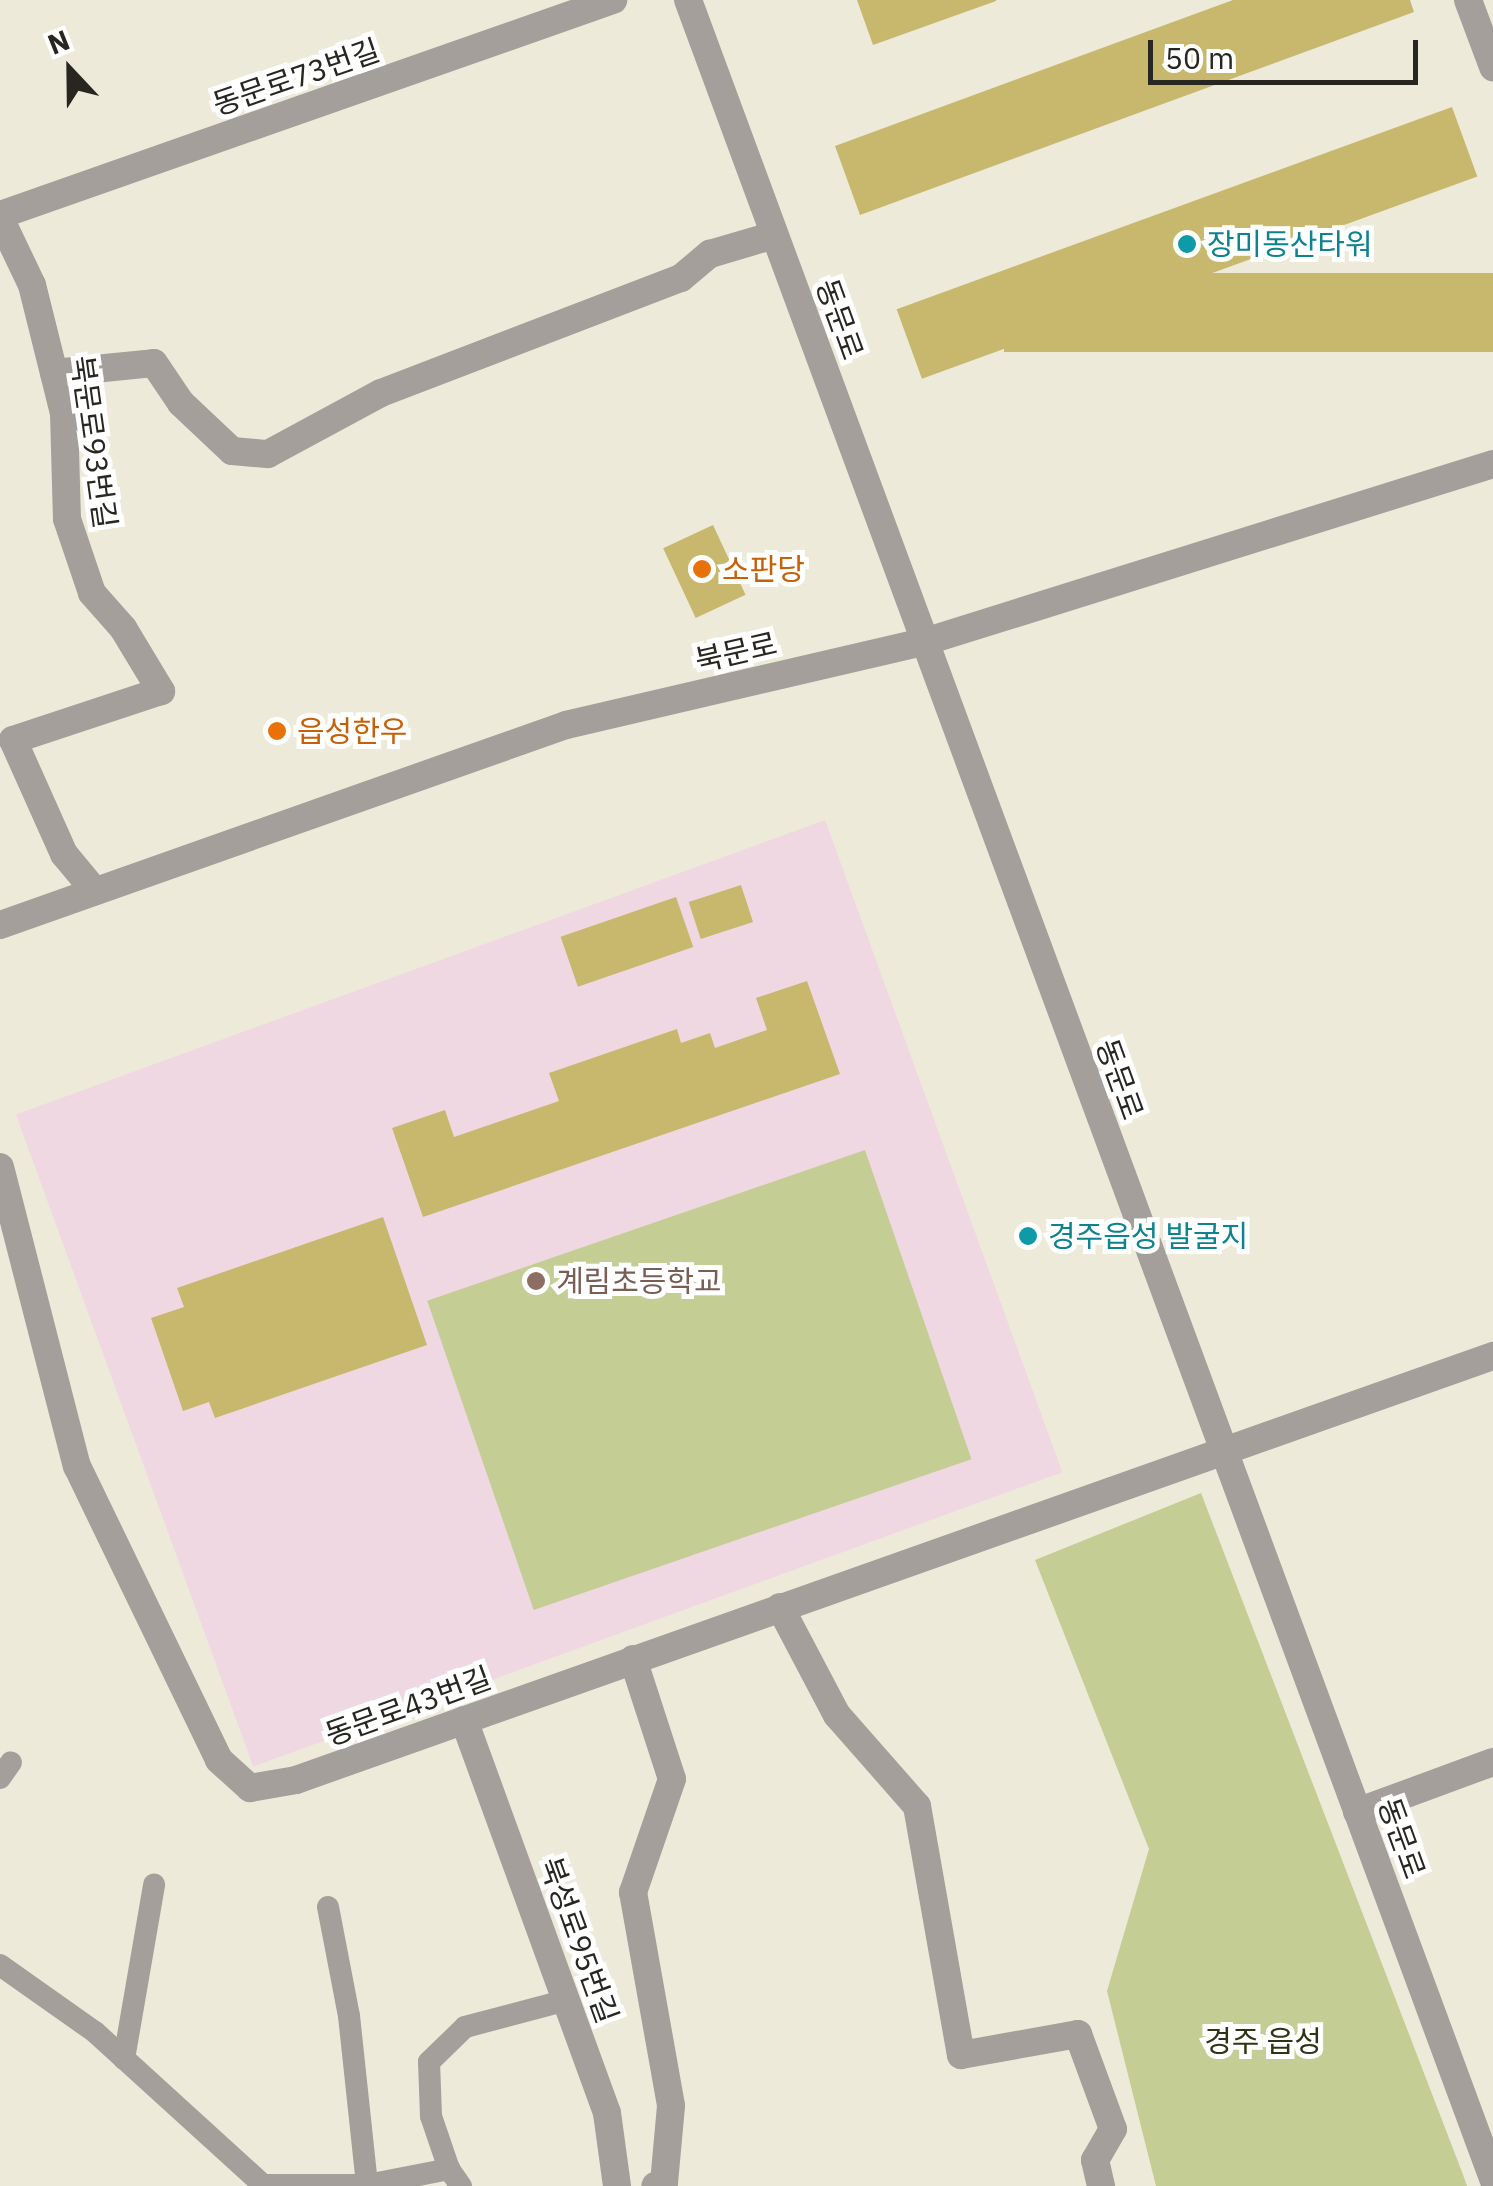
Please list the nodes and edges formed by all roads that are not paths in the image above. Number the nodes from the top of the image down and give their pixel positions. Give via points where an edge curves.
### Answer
1 (613, 0) edge
2 (688, 0) edge
3 (1468, 0) edge
4 (1493, 67) edge
5 (0, 217) edge
6 (774, 235) junction
7 (54, 373) junction
8 (1493, 464) edge
9 (924, 642) junction
10 (94, 890) junction
11 (0, 925) edge
12 (0, 1167) edge
13 (11, 1252) edge
14 (1493, 1356) edge
15 (1224, 1452) junction
16 (780, 1607) junction
17 (633, 1660) junction
18 (464, 1720) junction
19 (1493, 1762) edge
20 (1357, 1812) junction
21 (154, 1886) dead end
22 (328, 1907) dead end
23 (0, 1965) edge
24 (566, 2000) junction
25 (124, 2059) junction
26 (455, 2178) edge
27 (1493, 2179) edge
28 (661, 2185) edge
29 (366, 2186) edge
30 (617, 2186) edge
31 (1101, 2186) edge

1 - 5 street, 동문로73번길
2 - 6 street, 동문로
3 - 4 street
5 - 7 street, 북문로93번길 via 32,285
6 - 7 street via 710,254 681,278 381,392 268,454 232,451 181,404 154,363
6 - 9 street, 동문로
7 - 10 street, 북문로93번길 via 64,413 73,538 92,593 123,628 161,691 12,740 64,854
8 - 9 street, 북문로
9 - 10 street, 북문로 via 566,724
9 - 15 street, 동문로
10 - 11 street, 북문로
12 - 13 street, 동문로43번길
13 - 18 street, 동문로43번길 via 77,1466 220,1760 250,1788 296,1780
14 - 15 street, 동문로43번길
15 - 16 street, 동문로43번길
15 - 20 street, 동문로
16 - 17 street, 동문로43번길
16 - 31 street via 837,1715 918,1806 961,2055 1078,2034 1113,2129 1095,2160
17 - 18 street, 동문로43번길
17 - 28 street via 672,1780 633,1892 671,2106
18 - 24 street, 북성로95번길
19 - 20 street
20 - 27 street, 동문로
21 - 25 lane
22 - 29 lane via 349,2016
23 - 25 lane
24 - 26 lane via 465,2027 429,2062 431,2116
24 - 30 street, 북성로95번길 via 607,2114
25 - 29 lane via 263,2185
26 - 29 lane

